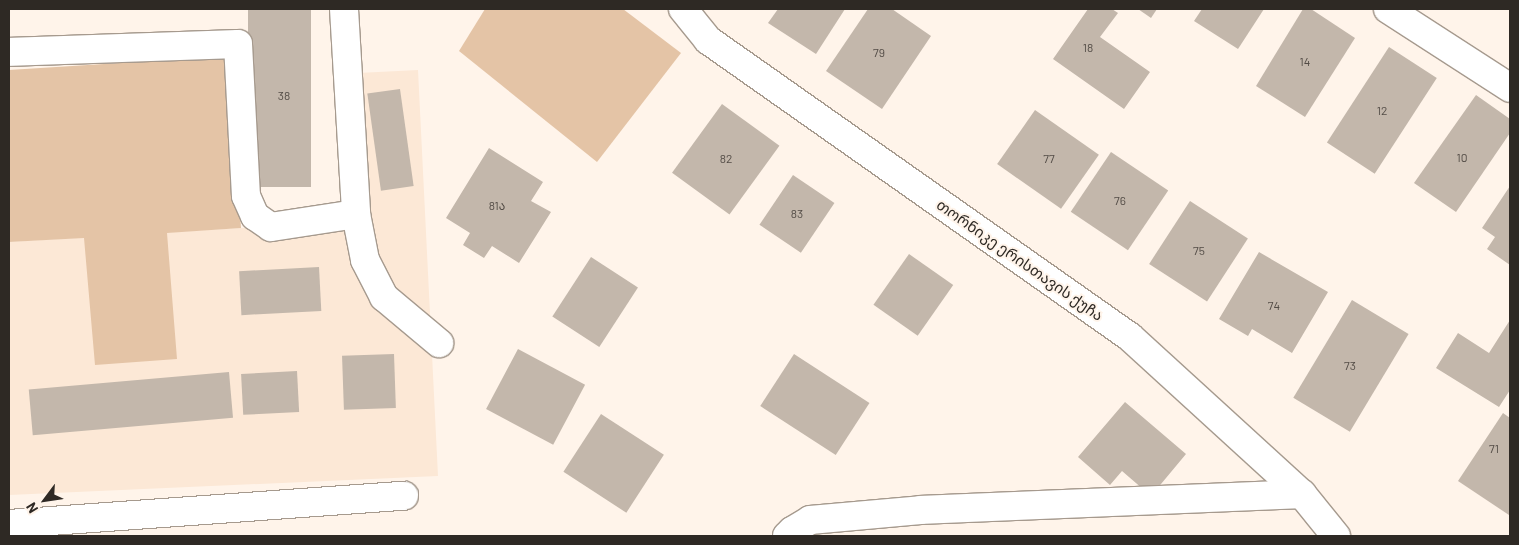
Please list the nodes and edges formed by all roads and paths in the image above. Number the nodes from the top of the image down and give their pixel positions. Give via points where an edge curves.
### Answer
1 (344, 9) edge
2 (683, 9) edge
3 (1388, 9) edge
4 (9, 52) edge
5 (1510, 88) edge
6 (356, 214) junction
7 (439, 343) dead end
8 (1302, 494) junction
9 (404, 496) dead end
10 (9, 524) edge
11 (787, 536) edge
12 (1336, 536) edge

1 - 6 street
2 - 8 street, თორნიკე ერისთავის ქუჩა via 708,40 1130,337
3 - 5 street
4 - 6 street via 238,44 246,196 255,216 271,227
6 - 7 street via 364,260 384,297
8 - 11 street via 912,511 810,520
8 - 12 street, თორნიკე ერისთავის ქუჩა
9 - 10 street

